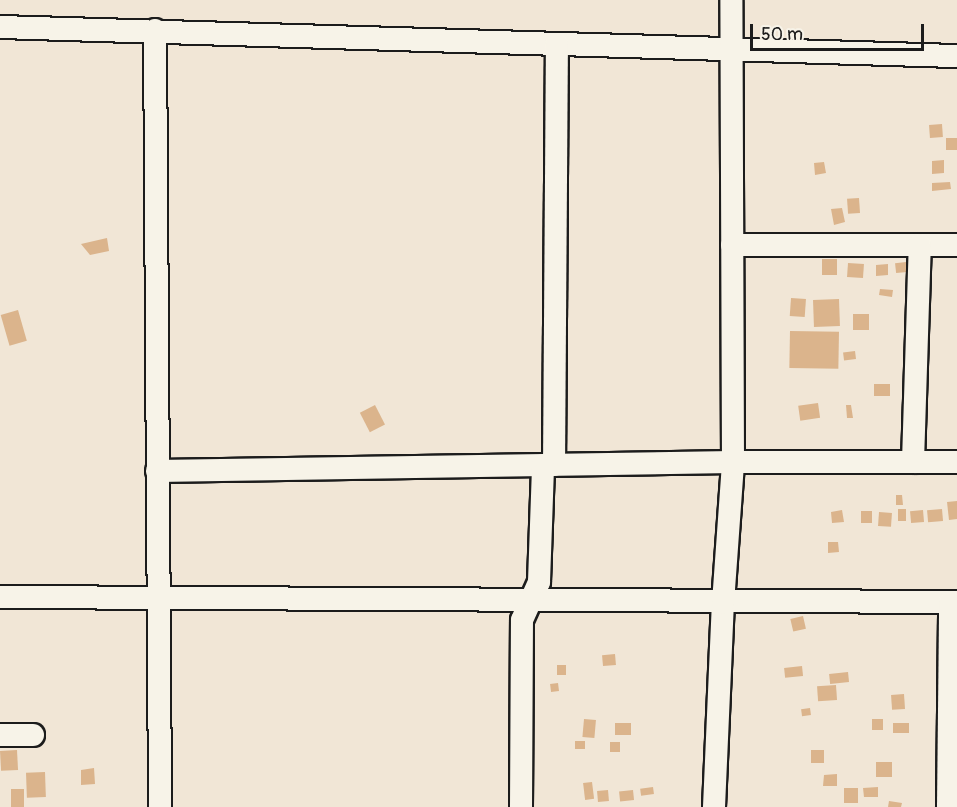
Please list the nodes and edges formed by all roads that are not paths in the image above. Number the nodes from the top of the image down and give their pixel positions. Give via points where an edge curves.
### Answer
1 (731, 0) edge
2 (0, 27) edge
3 (155, 30) junction
4 (557, 44) junction
5 (732, 50) junction
6 (957, 56) edge
7 (732, 245) junction
8 (920, 245) junction
9 (957, 245) edge
10 (733, 462) junction
11 (914, 462) junction
12 (957, 462) edge
13 (549, 465) junction
14 (157, 471) junction
15 (158, 596) junction
16 (0, 597) edge
17 (533, 600) junction
18 (953, 602) edge
19 (723, 603) junction
20 (0, 735) edge
21 (33, 735) dead end
22 (953, 737) edge
23 (160, 807) edge
24 (522, 807) edge
25 (714, 807) edge
26 (948, 807) edge

1 - 5 street
2 - 3 street
3 - 4 street
3 - 14 street
4 - 5 street
4 - 13 street
5 - 6 street
5 - 7 street
7 - 8 street
7 - 10 street
8 - 9 street
8 - 11 street
10 - 11 street
10 - 13 street
10 - 19 street
11 - 12 street
13 - 14 street
13 - 17 street via 539,582
14 - 15 street
15 - 16 street
15 - 17 street
15 - 23 street
17 - 19 street
17 - 24 street via 522,620
18 - 19 street
18 - 22 street
19 - 25 street
20 - 21 street
22 - 26 street

